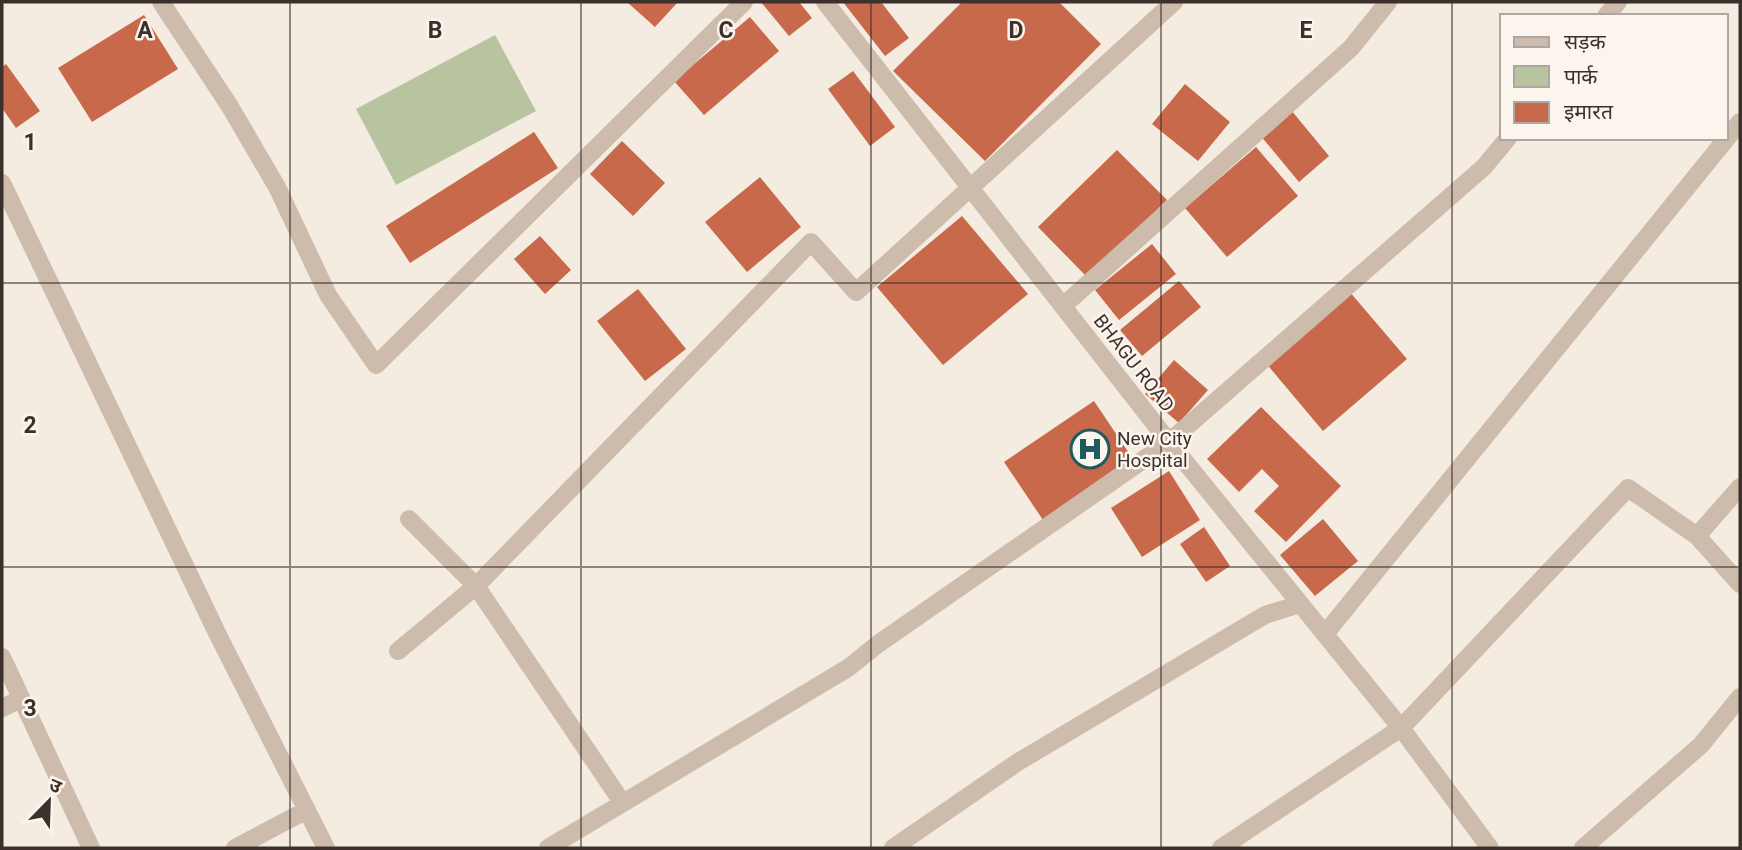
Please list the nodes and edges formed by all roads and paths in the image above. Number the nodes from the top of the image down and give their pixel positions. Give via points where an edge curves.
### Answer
1 (161, 2) edge
2 (744, 2) edge
3 (825, 2) edge
4 (1174, 2) edge
5 (1388, 2) edge
6 (1740, 122) edge
7 (1728, 137) edge
8 (1506, 140) edge
9 (1725, 140) edge
10 (2, 183) edge
11 (970, 187) junction
12 (1063, 306) junction
13 (1169, 442) junction
14 (1740, 487) edge
15 (409, 520) dead end
16 (1697, 536) junction
17 (1740, 584) edge
18 (476, 586) junction
19 (1300, 604) junction
20 (1325, 634) junction
21 (398, 651) dead end
22 (2, 657) edge
23 (1740, 697) edge
24 (22, 699) junction
25 (2, 708) edge
26 (1401, 728) junction
27 (622, 802) junction
28 (307, 810) junction
29 (91, 848) edge
30 (235, 848) edge
31 (326, 848) edge
32 (548, 848) edge
33 (893, 848) edge
34 (1221, 848) edge
35 (1490, 848) edge
36 (1583, 848) edge

1 - 2 street via 229,105 277,187 328,295 376,365
3 - 11 street, BHAGU ROAD
4 - 11 street
5 - 12 street via 1351,48
6 - 7 street
8 - 13 street via 1484,167
9 - 20 street
10 - 28 street
11 - 12 street, BHAGU ROAD
11 - 18 street via 856,292 811,242
12 - 13 street, BHAGU ROAD
13 - 19 street, BHAGU ROAD
13 - 27 street via 848,668
14 - 16 street
15 - 18 street
16 - 17 street
16 - 26 street via 1628,488
18 - 21 street
18 - 27 street
19 - 20 street, BHAGU ROAD
19 - 33 street via 1265,615 1018,762
20 - 26 street, BHAGU ROAD
22 - 24 street
23 - 36 street via 1701,745
24 - 25 street
24 - 29 street
26 - 34 street
26 - 35 street, BHAGU ROAD
27 - 32 street
28 - 30 street
28 - 31 street

